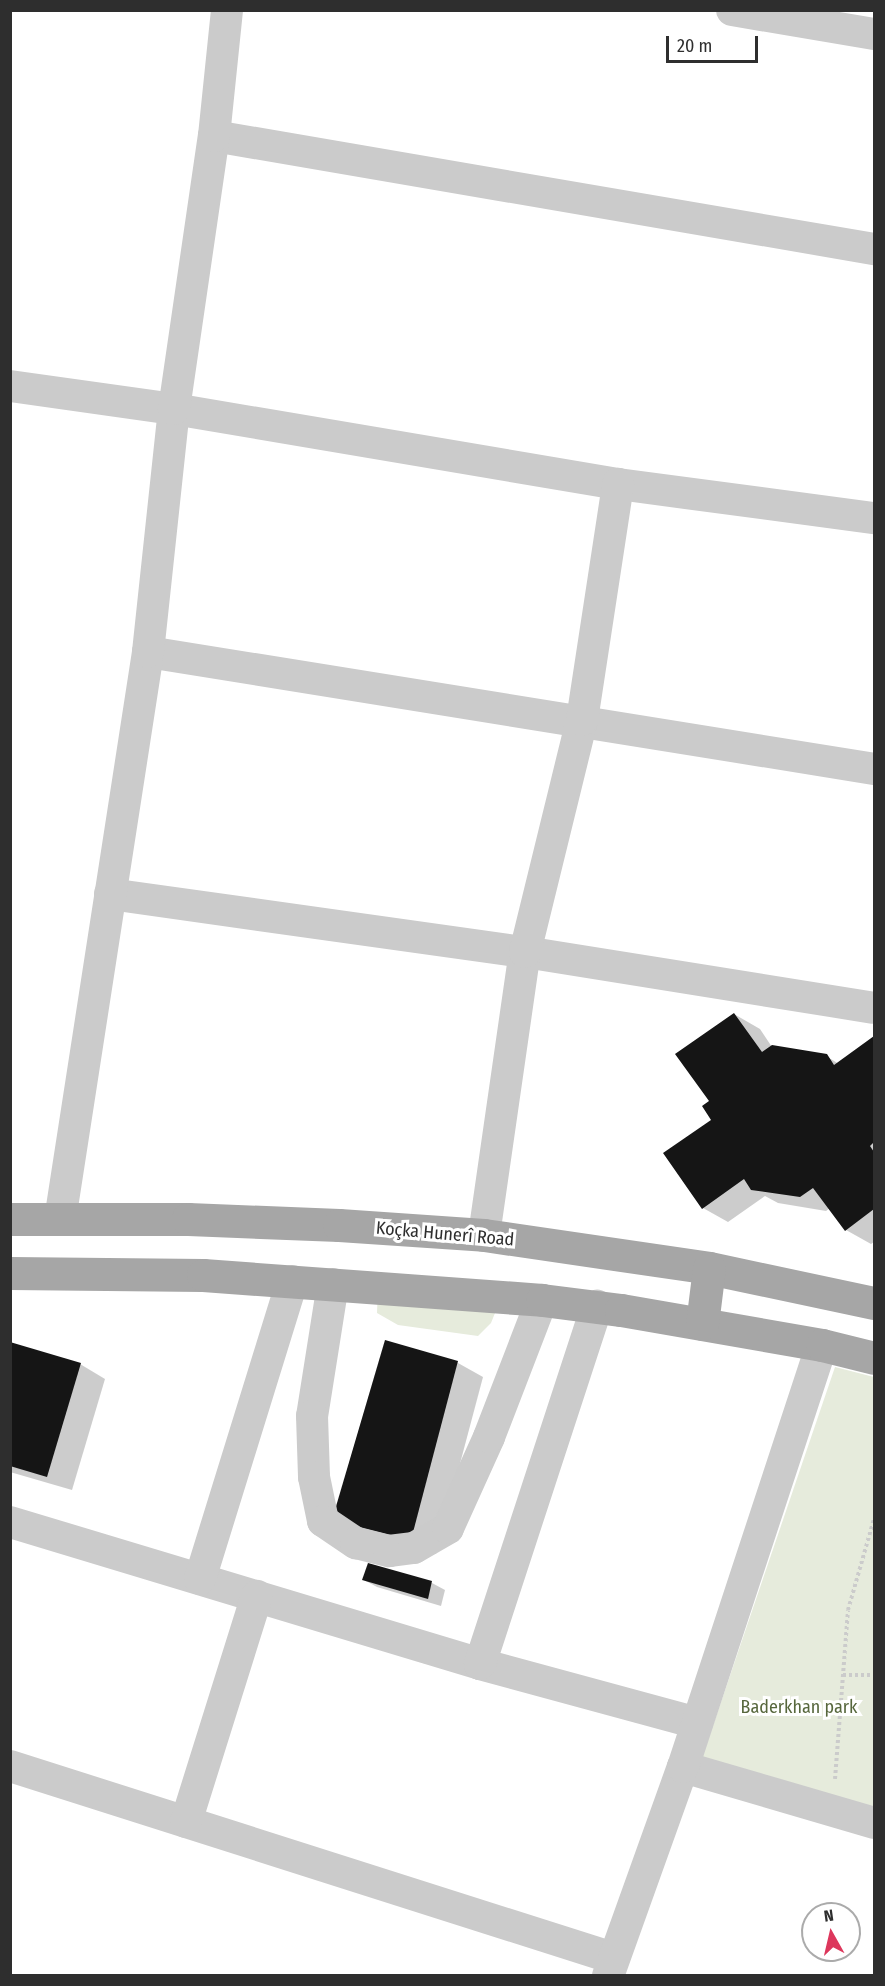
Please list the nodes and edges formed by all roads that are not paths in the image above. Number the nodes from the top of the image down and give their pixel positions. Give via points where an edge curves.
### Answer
1 (227, 10) edge
2 (732, 10) edge
3 (874, 34) edge
4 (214, 136) junction
5 (874, 249) edge
6 (10, 386) edge
7 (174, 409) junction
8 (618, 484) junction
9 (874, 518) edge
10 (148, 652) junction
11 (582, 720) junction
12 (874, 768) edge
13 (110, 894) junction
14 (525, 952) junction
15 (874, 1008) edge
16 (10, 1219) edge
17 (60, 1220) junction
18 (484, 1235) junction
19 (709, 1268) junction
20 (10, 1273) edge
21 (292, 1281) junction
22 (333, 1284) junction
23 (542, 1300) junction
24 (874, 1303) edge
25 (597, 1306) junction
26 (702, 1324) junction
27 (822, 1346) junction
28 (874, 1358) edge
29 (10, 1522) edge
30 (200, 1580) junction
31 (257, 1596) junction
32 (480, 1664) junction
33 (697, 1723) junction
34 (10, 1766) edge
35 (682, 1767) junction
36 (186, 1822) junction
37 (874, 1823) edge
38 (611, 1967) edge

1 - 4 street
2 - 3 street
4 - 5 street
4 - 7 street
6 - 7 street
7 - 8 street
7 - 10 street
8 - 9 street
8 - 11 street
10 - 11 street
10 - 13 street
11 - 12 street
11 - 14 street
13 - 14 street
13 - 17 street
14 - 15 street
14 - 18 street
16 - 17 main road, Koçka Hunerî Road
17 - 18 main road, Koçka Hunerî Road via 188,1219
18 - 19 main road, Koçka Hunerî Road
19 - 24 main road, Koçka Hunerî Road
19 - 26 main road
20 - 21 main road via 158,1274
21 - 22 main road
21 - 30 street
22 - 23 main road
22 - 23 street via 312,1416 314,1477 323,1521 356,1543 389,1551 414,1548 448,1528 489,1437
23 - 25 main road
25 - 26 main road
25 - 32 street
26 - 27 main road
27 - 28 main road
27 - 33 street
29 - 30 street
30 - 31 street
31 - 32 street
31 - 36 street
32 - 33 street
33 - 35 street
34 - 36 street
35 - 37 street
35 - 38 street
36 - 38 street

